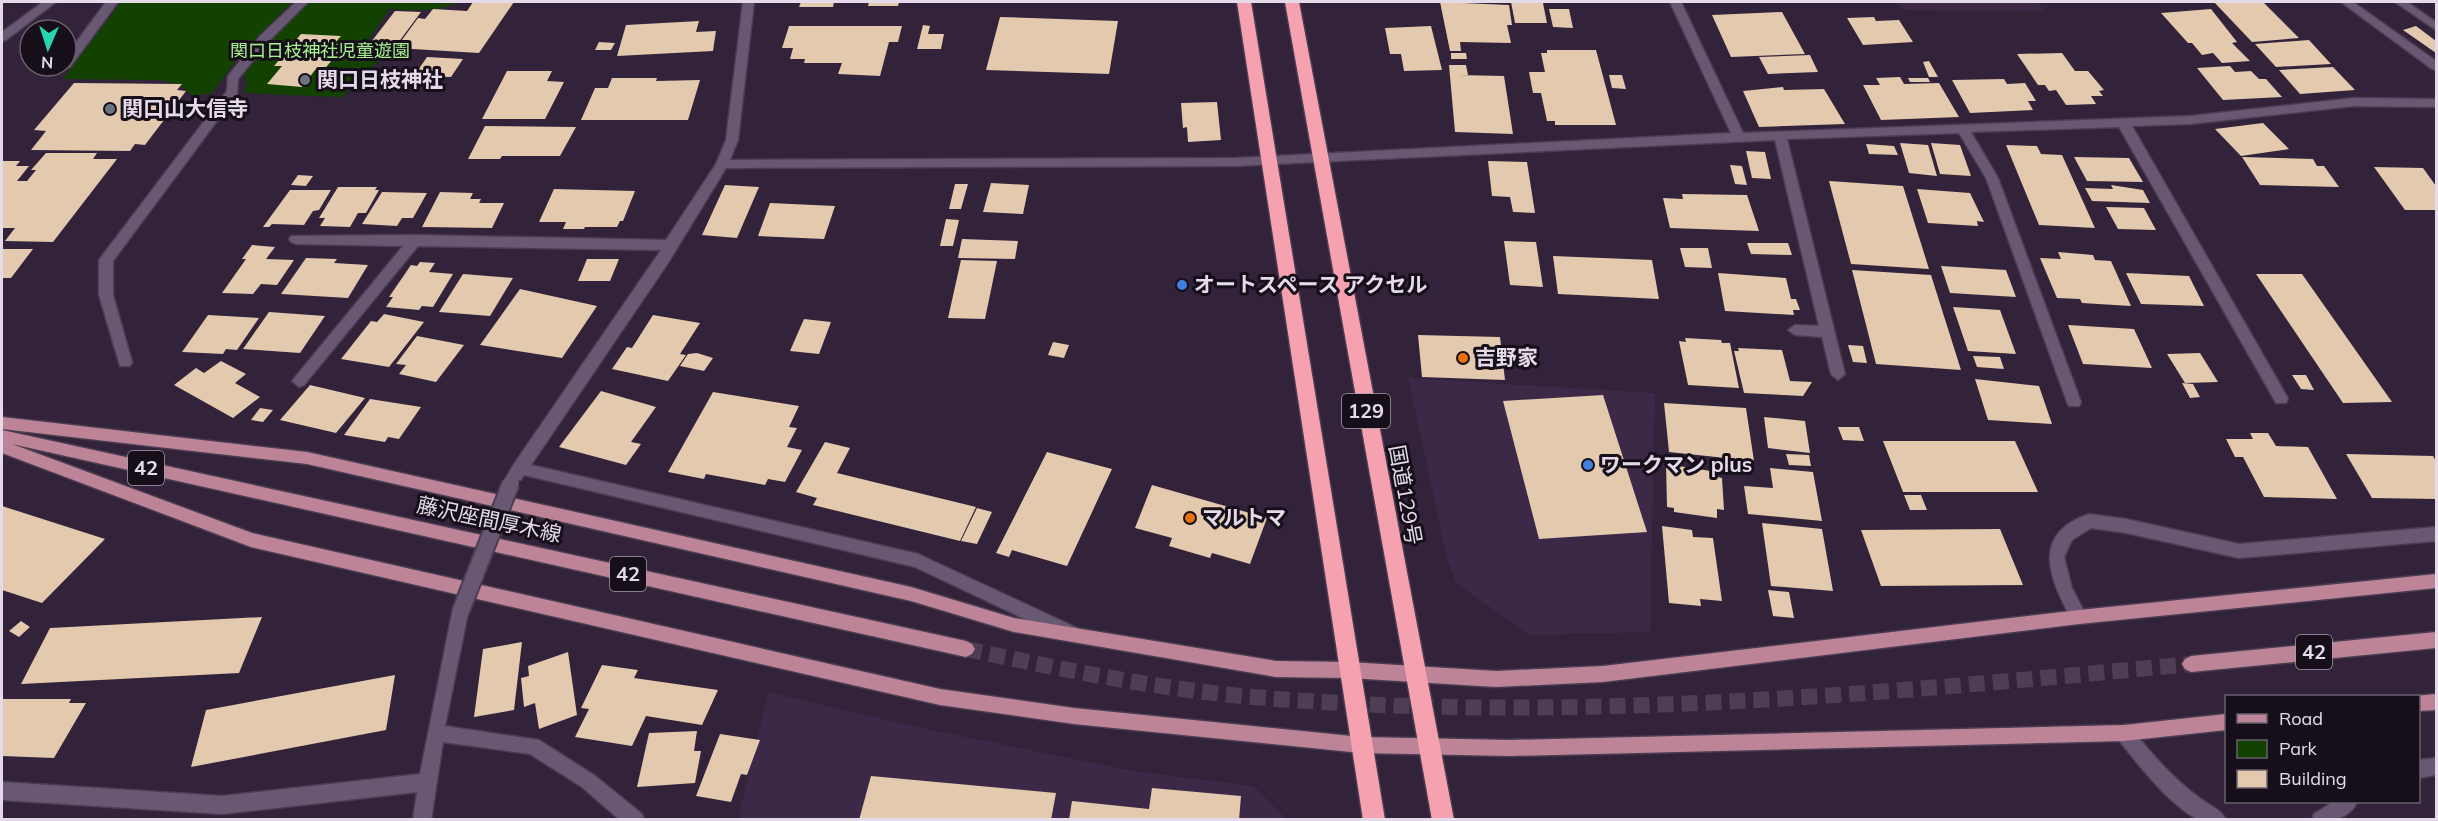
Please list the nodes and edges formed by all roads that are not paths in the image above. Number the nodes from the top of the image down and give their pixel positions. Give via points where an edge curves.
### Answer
1 (50, 2) edge
2 (112, 2) edge
3 (302, 2) edge
4 (748, 2) edge
5 (1245, 2) edge
6 (1292, 2) edge
7 (1675, 2) edge
8 (2346, 2) edge
9 (2400, 2) edge
10 (2436, 27) edge
11 (2, 38) edge
12 (78, 48) edge
13 (2436, 66) edge
14 (2436, 103) edge
15 (2123, 122) junction
16 (1962, 128) junction
17 (1780, 135) junction
18 (1739, 136) junction
19 (1320, 156) junction
20 (1271, 160) junction
21 (722, 164) junction
22 (296, 239) dead end
23 (415, 240) junction
24 (670, 245) junction
25 (1795, 330) dead end
26 (1828, 332) junction
27 (125, 362) dead end
28 (1838, 374) dead end
29 (300, 381) dead end
30 (2281, 399) dead end
31 (2074, 402) dead end
32 (2, 423) edge
33 (2, 436) edge
34 (2, 447) edge
35 (519, 468) junction
36 (2436, 534) edge
37 (2436, 581) edge
38 (2079, 617) junction
39 (1080, 637) junction
40 (2436, 640) edge
41 (966, 649) tunnel mouth
42 (2191, 664) tunnel mouth
43 (1349, 670) junction
44 (1415, 675) junction
45 (2436, 702) edge
46 (2420, 703) edge
47 (2225, 722) edge
48 (435, 733) junction
49 (2124, 733) junction
50 (1361, 745) junction
51 (1428, 746) junction
52 (2436, 767) edge
53 (2420, 769) edge
54 (428, 782) junction
55 (2, 790) edge
56 (2345, 803) edge
57 (422, 819) edge
58 (635, 819) edge
59 (1374, 819) edge
60 (1443, 819) edge
61 (2217, 819) edge
62 (2321, 819) edge

1 - 11 street
2 - 12 street
3 - 27 street via 264,39 232,79 232,91 106,260 106,295
4 - 21 street via 732,140
5 - 20 highway, 129
6 - 19 highway, 国道129号 / 129
7 - 18 street
8 - 13 street
9 - 10 street
14 - 15 street via 2354,102 2190,120
15 - 16 street
15 - 30 street
16 - 17 street
16 - 31 street via 1992,178
17 - 18 street
17 - 26 street
18 - 19 street
19 - 20 street
19 - 44 highway, 国道129号 / 129
20 - 21 street
20 - 43 highway, 129
21 - 24 street
22 - 23 street
23 - 24 street
23 - 29 street
24 - 35 street
25 - 26 street
26 - 28 street
32 - 39 main road via 307,458 910,594 1014,626
33 - 41 main road, 藤沢座間厚木線 / 42
34 - 50 main road via 251,540 940,698 1074,716
35 - 39 street via 918,561
35 - 48 street, bridge via 460,613
36 - 38 street via 2239,551 2089,521 2066,535 2056,557 2064,589
37 - 38 main road
38 - 44 main road via 1603,674 1496,678
39 - 43 main road via 1265,668
40 - 42 main road, 42
43 - 44 main road
43 - 50 highway, 129
44 - 51 highway, 国道129号 / 129
45 - 46 main road
47 - 49 main road
48 - 54 street
48 - 58 street via 532,746 588,781
49 - 51 main road via 1509,748
49 - 61 street via 2149,766 2189,804
50 - 51 main road
50 - 59 highway, 129
51 - 60 highway, 国道129号 / 129
52 - 53 street
54 - 55 street via 222,805
54 - 57 street
56 - 62 street

